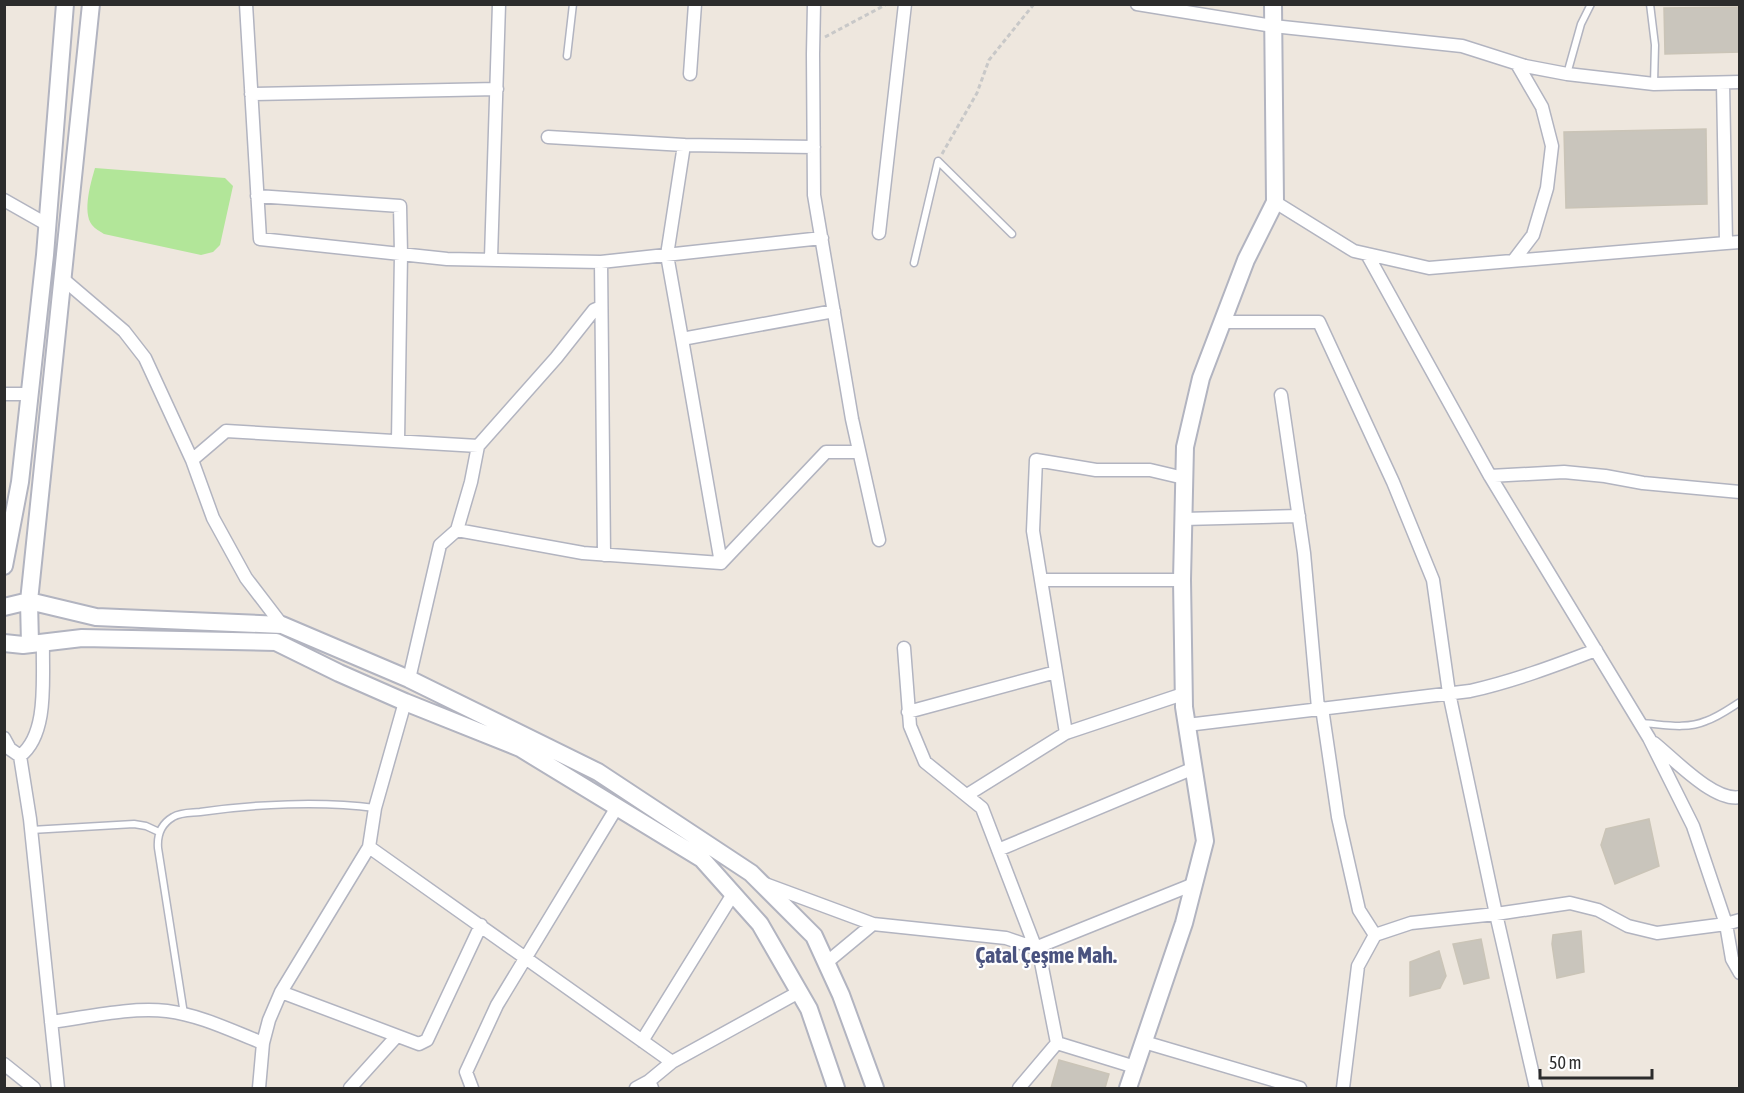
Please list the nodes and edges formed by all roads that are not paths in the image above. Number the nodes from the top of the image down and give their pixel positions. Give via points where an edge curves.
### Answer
1 (65, 4) edge
2 (91, 4) edge
3 (246, 4) edge
4 (499, 4) edge
5 (573, 4) edge
6 (695, 4) edge
7 (814, 4) edge
8 (905, 4) edge
9 (1137, 4) edge
10 (1273, 4) edge
11 (1591, 4) edge
12 (1650, 4) edge
13 (1273, 26) junction
14 (567, 56) dead end
15 (1517, 64) junction
16 (690, 74) dead end
17 (1567, 74) junction
18 (1740, 82) edge
19 (1723, 83) junction
20 (1654, 84) junction
21 (497, 89) junction
22 (251, 94) junction
23 (548, 137) dead end
24 (684, 145) junction
25 (814, 147) junction
26 (257, 196) junction
27 (4, 200) edge
28 (1275, 202) junction
29 (48, 225) junction
30 (879, 233) dead end
31 (1012, 234) dead end
32 (822, 238) junction
33 (1740, 242) edge
34 (1726, 243) junction
35 (401, 254) junction
36 (1367, 254) junction
37 (667, 255) junction
38 (491, 258) junction
39 (1514, 260) junction
40 (601, 262) junction
41 (914, 263) dead end
42 (63, 279) junction
43 (601, 307) junction
44 (834, 311) junction
45 (1222, 322) junction
46 (682, 339) junction
47 (4, 394) edge
48 (30, 394) junction
49 (1281, 395) dead end
50 (398, 441) junction
51 (477, 446) junction
52 (859, 452) junction
53 (192, 460) junction
54 (1490, 476) junction
55 (1184, 478) junction
56 (1740, 492) edge
57 (1299, 516) junction
58 (1183, 519) junction
59 (457, 530) junction
60 (879, 540) dead end
61 (604, 555) junction
62 (721, 563) junction
63 (4, 566) edge
64 (1041, 580) junction
65 (1182, 580) junction
66 (29, 602) junction
67 (4, 607) edge
68 (282, 625) junction
69 (4, 643) edge
70 (36, 644) junction
71 (904, 648) dead end
72 (1596, 650) junction
73 (1056, 672) junction
74 (409, 679) junction
75 (1449, 693) junction
76 (1183, 694) junction
77 (405, 702) junction
78 (1740, 702) edge
79 (1320, 708) junction
80 (909, 712) junction
81 (1640, 723) junction
82 (1187, 725) junction
83 (1066, 733) junction
84 (4, 738) edge
85 (1649, 738) junction
86 (20, 756) junction
87 (1194, 768) junction
88 (967, 795) junction
89 (1740, 797) edge
90 (616, 807) junction
91 (375, 808) junction
92 (31, 831) junction
93 (159, 832) junction
94 (369, 847) junction
95 (998, 850) junction
96 (764, 884) junction
97 (1194, 884) junction
98 (733, 894) junction
99 (1496, 914) junction
100 (1740, 920) edge
101 (873, 924) junction
102 (1726, 924) junction
103 (481, 925) junction
104 (1375, 935) junction
105 (1035, 948) junction
106 (526, 958) junction
107 (826, 963) junction
108 (1740, 972) edge
109 (281, 992) junction
110 (799, 992) junction
111 (184, 1014) junction
112 (51, 1022) junction
113 (396, 1037) junction
114 (642, 1041) junction
115 (1144, 1042) junction
116 (263, 1043) junction
117 (1058, 1043) junction
118 (672, 1062) junction
119 (4, 1064) edge
120 (1135, 1067) junction
121 (651, 1085) edge
122 (1282, 1086) edge
123 (354, 1087) edge
124 (34, 1089) edge
125 (58, 1089) edge
126 (259, 1089) edge
127 (472, 1089) edge
128 (636, 1089) edge
129 (836, 1089) edge
130 (875, 1089) edge
131 (1019, 1089) edge
132 (1128, 1089) edge
133 (1299, 1089) edge
134 (1343, 1089) edge
135 (1536, 1089) edge

1 - 29 street
2 - 42 street
3 - 22 street
4 - 21 street
5 - 14 lane
6 - 16 street
7 - 25 street
8 - 30 street
9 - 13 street
10 - 13 street
11 - 17 lane
12 - 20 lane
13 - 15 street via 1462,46
13 - 28 street
15 - 17 street
15 - 39 street via 1542,107 1552,146 1547,188 1533,235
17 - 20 street
18 - 19 street
19 - 20 street
19 - 34 street
21 - 22 street
21 - 38 street
22 - 26 street
23 - 24 street
24 - 25 street
24 - 37 street
25 - 32 street via 814,195
26 - 35 street via 260,239
26 - 35 street via 400,206
27 - 29 street
28 - 36 street via 1354,251
28 - 45 street via 1246,260
29 - 48 street
31 - 41 lane via 938,161
32 - 37 street
32 - 44 street
33 - 34 street
34 - 39 street
35 - 38 street
35 - 50 street
36 - 39 street via 1429,268
36 - 54 street
37 - 40 street
37 - 46 street
38 - 40 street
40 - 43 street
42 - 53 street via 124,331 145,358
42 - 66 street
43 - 51 street via 594,310
43 - 61 street
44 - 46 street
44 - 52 street
45 - 55 street via 1201,378 1185,447
45 - 75 street via 1319,322 1393,482 1433,580
46 - 62 street
47 - 48 street
48 - 63 street via 20,482
49 - 57 street
50 - 51 street
50 - 53 street via 226,431
51 - 59 street
52 - 60 street
52 - 62 street via 826,452
53 - 68 street via 213,518 246,578
54 - 56 street via 1564,472
54 - 72 street
55 - 58 street
55 - 64 street via 1150,470 1096,470 1036,460 1033,531
57 - 58 street
57 - 79 street
58 - 65 street
59 - 61 street
59 - 74 street via 440,545
61 - 62 street
64 - 65 street
64 - 73 street
65 - 76 street
66 - 67 street
66 - 68 street via 96,617
66 - 70 street
68 - 74 street
69 - 70 street
70 - 77 street via 82,639 276,642
70 - 86 street via 40,720 36,738
71 - 80 street
72 - 75 street via 1500,684
72 - 81 street
73 - 80 street
73 - 83 street
74 - 96 street via 598,772
75 - 79 street
75 - 99 street
76 - 82 street
76 - 83 street
77 - 90 street via 520,748
77 - 91 street
78 - 81 lane via 1694,724
79 - 82 street
79 - 104 street via 1359,910
80 - 88 street via 910,726 925,762
81 - 85 street
82 - 87 street
83 - 88 street
84 - 86 street
85 - 89 street via 1708,788
85 - 102 street via 1693,826
86 - 92 street
87 - 95 street
87 - 97 street via 1205,841
88 - 95 street via 982,808
90 - 98 street via 702,859
90 - 106 street
91 - 93 lane via 314,804 217,809 177,815
91 - 94 street
92 - 93 lane via 135,824
92 - 112 street
93 - 111 lane via 158,848
94 - 103 street
94 - 109 street
95 - 105 street
96 - 101 street
96 - 107 street via 814,936
97 - 105 street
97 - 115 street
98 - 110 street via 760,924
98 - 114 street
99 - 102 street via 1570,903 1657,933
99 - 104 street via 1411,923
99 - 135 street
100 - 102 street
101 - 105 street via 1006,938
101 - 107 street
102 - 108 street via 1732,959
103 - 106 street
103 - 113 street via 427,1040 419,1044
104 - 134 street via 1358,966
105 - 117 street
106 - 114 street
106 - 127 street via 466,1072
107 - 130 street
109 - 113 street
109 - 116 street
110 - 118 street
110 - 129 street
111 - 112 street via 133,1011
111 - 116 street
112 - 125 street
113 - 123 street
114 - 118 street
115 - 120 street
115 - 122 street
116 - 126 street
117 - 120 street
117 - 131 street
118 - 121 street
119 - 124 street
120 - 132 street
121 - 128 street
122 - 133 street

